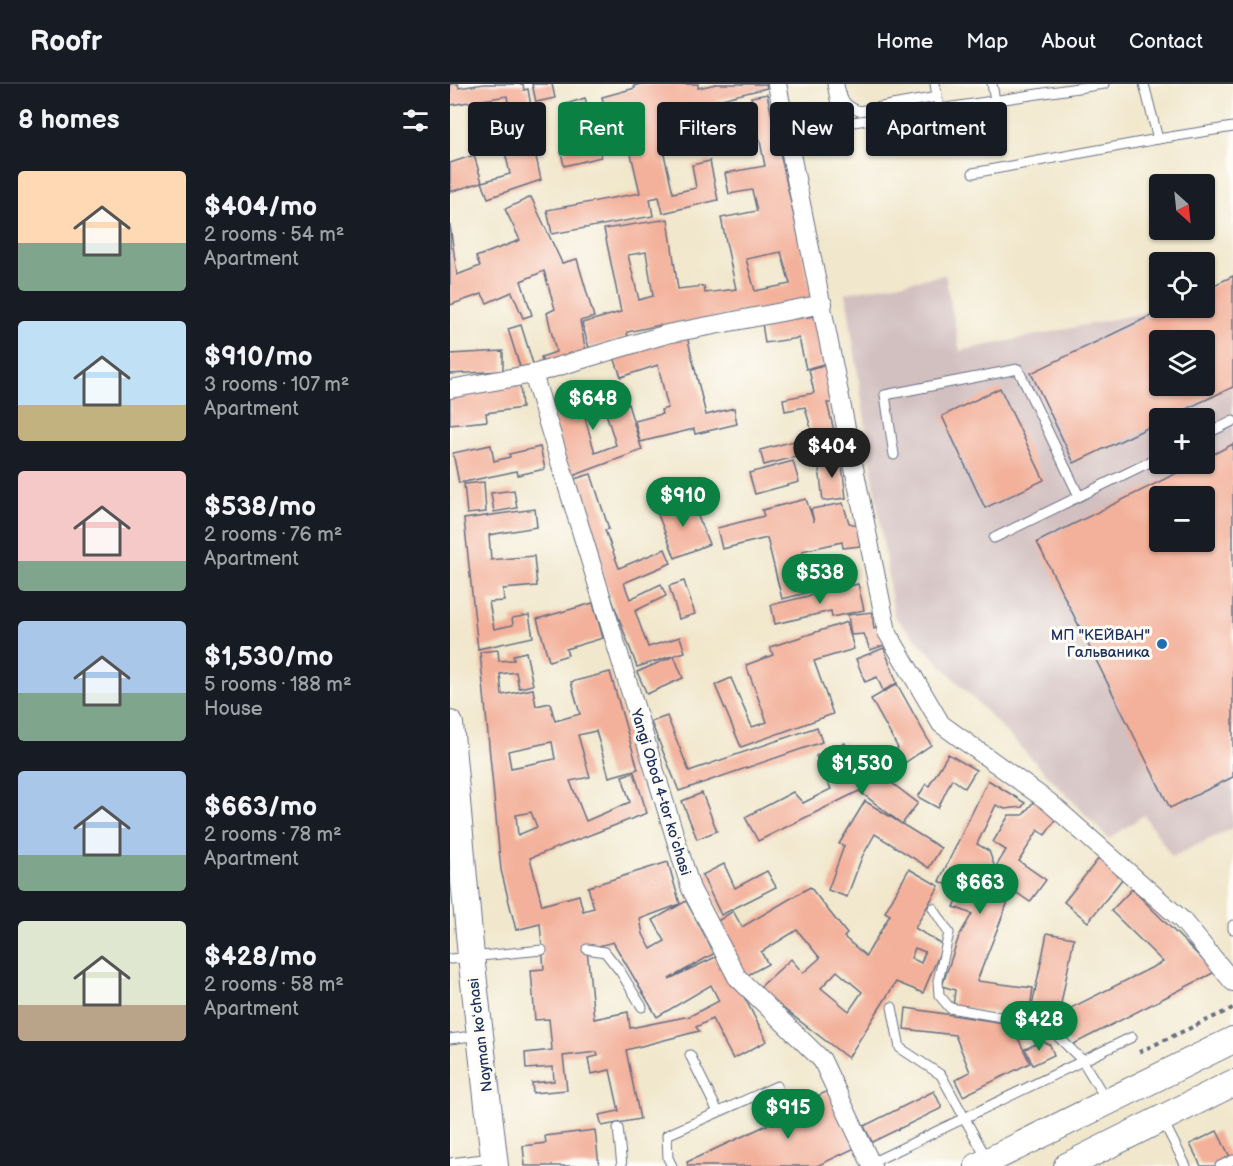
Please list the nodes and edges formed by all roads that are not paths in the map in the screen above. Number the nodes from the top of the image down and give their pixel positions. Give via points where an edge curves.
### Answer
1 (777, 84) edge
2 (832, 84) edge
3 (839, 84) edge
4 (934, 84) edge
5 (992, 84) edge
6 (1104, 84) edge
7 (1144, 84) edge
8 (1036, 89) edge
9 (937, 97) junction
10 (995, 100) junction
11 (938, 102) edge
12 (983, 102) edge
13 (866, 120) edge
14 (1233, 127) edge
15 (1158, 139) junction
16 (973, 172) dead end
17 (823, 304) junction
18 (533, 374) junction
19 (450, 389) edge
20 (1233, 421) edge
21 (1215, 430) edge
22 (894, 455) dead end
23 (1149, 462) edge
24 (1079, 496) junction
25 (994, 538) dead end
26 (450, 724) edge
27 (457, 876) edge
28 (933, 908) dead end
29 (587, 949) dead end
30 (543, 950) dead end
31 (460, 958) edge
32 (1233, 982) edge
33 (642, 1007) dead end
34 (892, 1007) dead end
35 (479, 1035) junction
36 (1132, 1037) dead end
37 (450, 1038) edge
38 (1233, 1040) edge
39 (690, 1055) dead end
40 (1082, 1060) junction
41 (1233, 1083) edge
42 (777, 1086) dead end
43 (1107, 1101) junction
44 (718, 1112) junction
45 (966, 1116) junction
46 (1162, 1119) junction
47 (618, 1128) dead end
48 (1233, 1160) edge
49 (495, 1162) edge
50 (450, 1163) edge
51 (983, 1163) edge
52 (869, 1165) edge
53 (622, 1166) edge
54 (672, 1166) edge
55 (1067, 1166) edge
56 (1186, 1166) edge
57 (1220, 1166) edge

1 - 17 street
2 - 13 lane via 840,124
3 - 9 lane via 841,98 859,111
4 - 9 lane
5 - 10 lane
6 - 8 lane
7 - 15 lane
8 - 10 lane
9 - 11 lane
10 - 12 lane
14 - 15 lane
15 - 16 lane
17 - 18 street via 667,334
17 - 32 street via 887,632 941,724 1049,802 1182,920
18 - 19 street
18 - 52 street, Yangi Obod 4-tor koʻchasi via 691,889 737,977 822,1060
20 - 21 lane
22 - 24 lane via 885,395 1018,369
23 - 24 lane
24 - 25 lane
26 - 27 main road, Nayman koʻchasi
27 - 31 main road, Nayman koʻchasi
28 - 40 lane via 949,933 938,981 939,995 950,1008 1046,1025
29 - 33 lane via 604,952
30 - 31 lane
31 - 35 main road, Nayman koʻchasi
34 - 45 lane via 900,1048 941,1075
35 - 37 lane
35 - 49 main road, Nayman koʻchasi
36 - 40 lane
38 - 43 main road
39 - 44 lane
40 - 43 lane
40 - 45 lane
41 - 46 main road
42 - 44 lane
43 - 51 main road
44 - 54 lane via 667,1135
45 - 51 lane
45 - 52 lane
46 - 55 main road
46 - 56 lane
47 - 53 lane
48 - 57 lane
49 - 50 lane

